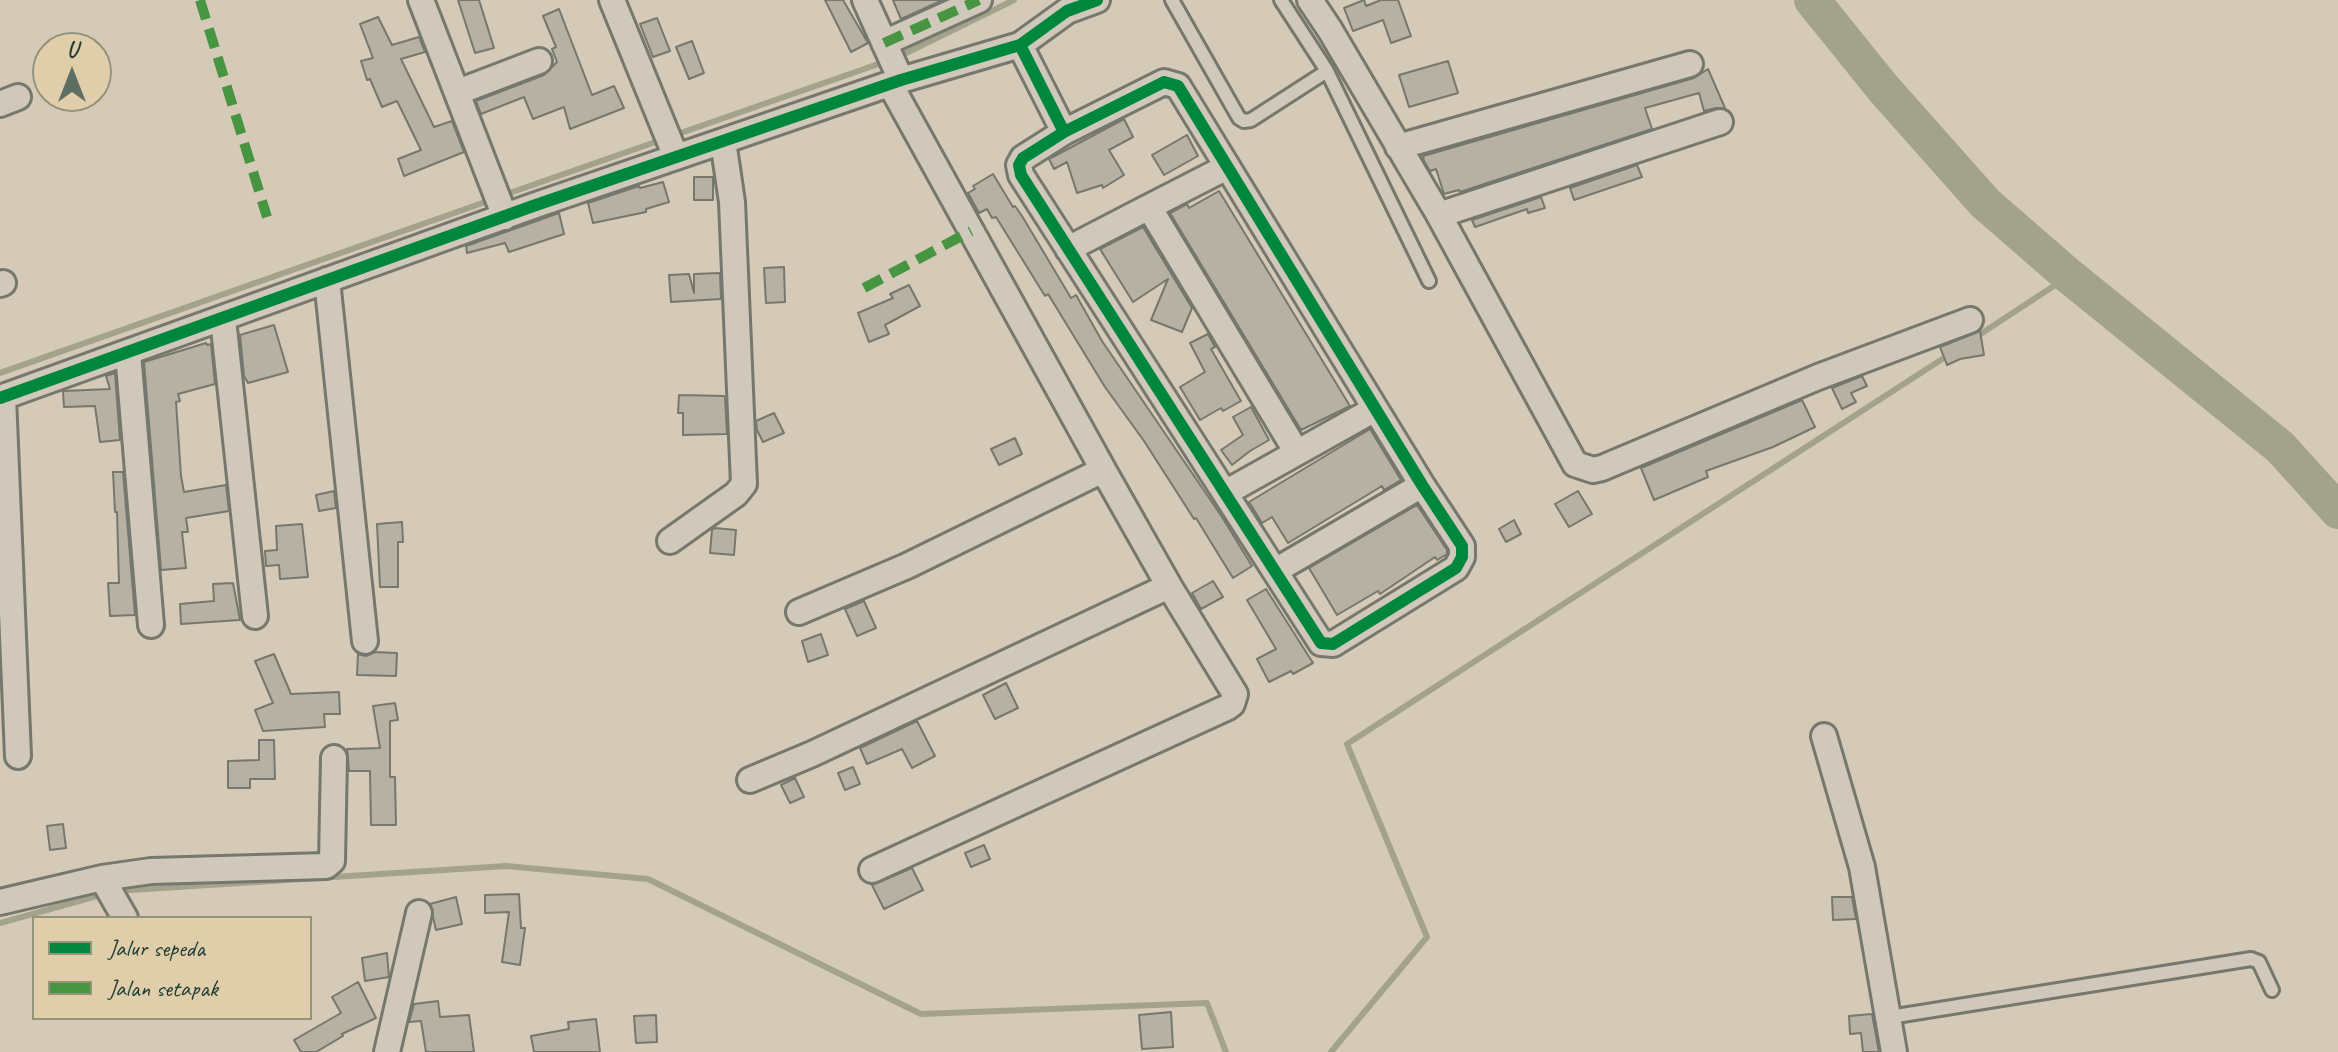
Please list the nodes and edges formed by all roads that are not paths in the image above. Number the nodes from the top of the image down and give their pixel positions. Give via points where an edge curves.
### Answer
1 (421, 0) edge
2 (612, 0) edge
3 (865, 0) edge
4 (979, 0) edge
5 (1097, 0) edge
6 (1172, 0) edge
7 (1281, 0) edge
8 (1310, 0) edge
9 (1064, 6) edge
10 (1020, 45) junction
11 (539, 61) dead end
12 (1690, 64) dead end
13 (892, 65) junction
14 (1327, 71) junction
15 (458, 92) junction
16 (1720, 122) dead end
17 (1064, 132) junction
18 (671, 141) junction
19 (723, 141) junction
20 (1398, 147) junction
21 (1227, 167) junction
22 (1149, 207) junction
23 (502, 209) junction
24 (1439, 215) junction
25 (1068, 249) junction
26 (327, 280) junction
27 (1429, 281) dead end
28 (223, 319) junction
29 (1970, 320) dead end
30 (128, 353) junction
31 (2, 398) edge
32 (1375, 409) junction
33 (1296, 451) junction
34 (1103, 470) junction
35 (1422, 485) junction
36 (1225, 493) junction
37 (670, 541) dead end
38 (1275, 571) junction
39 (1169, 586) junction
40 (799, 612) dead end
41 (255, 616) dead end
42 (151, 625) dead end
43 (365, 641) dead end
44 (1824, 736) dead end
45 (18, 756) dead end
46 (334, 758) dead end
47 (750, 780) dead end
48 (872, 870) dead end
49 (112, 897) edge
50 (0, 902) edge
51 (419, 913) dead end
52 (2272, 990) dead end
53 (1890, 1017) junction
54 (387, 1052) edge
55 (1894, 1052) edge

1 - 15 street
2 - 18 street
3 - 13 street
4 - 13 street
5 - 9 street
6 - 14 lane via 1244,121
7 - 14 lane
8 - 20 street
9 - 10 street
10 - 13 street
10 - 17 street
11 - 15 street
12 - 20 street
13 - 19 street
13 - 34 street
14 - 27 lane
15 - 23 street
16 - 24 street
17 - 21 street via 1169,83 1178,86
17 - 25 street via 1019,165
18 - 19 street
18 - 23 street
19 - 37 street via 732,202 744,484
20 - 24 street
21 - 22 street
21 - 32 street
22 - 25 street
22 - 33 street
23 - 26 street
24 - 29 street via 1569,456 1583,468 1602,468
25 - 36 street
26 - 28 street
26 - 43 street
28 - 30 street
28 - 41 street
30 - 31 street
30 - 42 street
31 - 45 street
32 - 33 street
32 - 35 street
33 - 36 street
34 - 39 street
34 - 40 street via 907,566
35 - 38 street
35 - 38 street via 1462,546 1456,568 1333,644 1321,643
36 - 38 street
39 - 47 street
39 - 48 street via 1235,694 1232,704
44 - 53 street via 1862,867
46 - 49 street via 331,864 151,871
49 - 50 street
51 - 54 street
52 - 53 lane via 2259,962 2251,959
53 - 55 street

